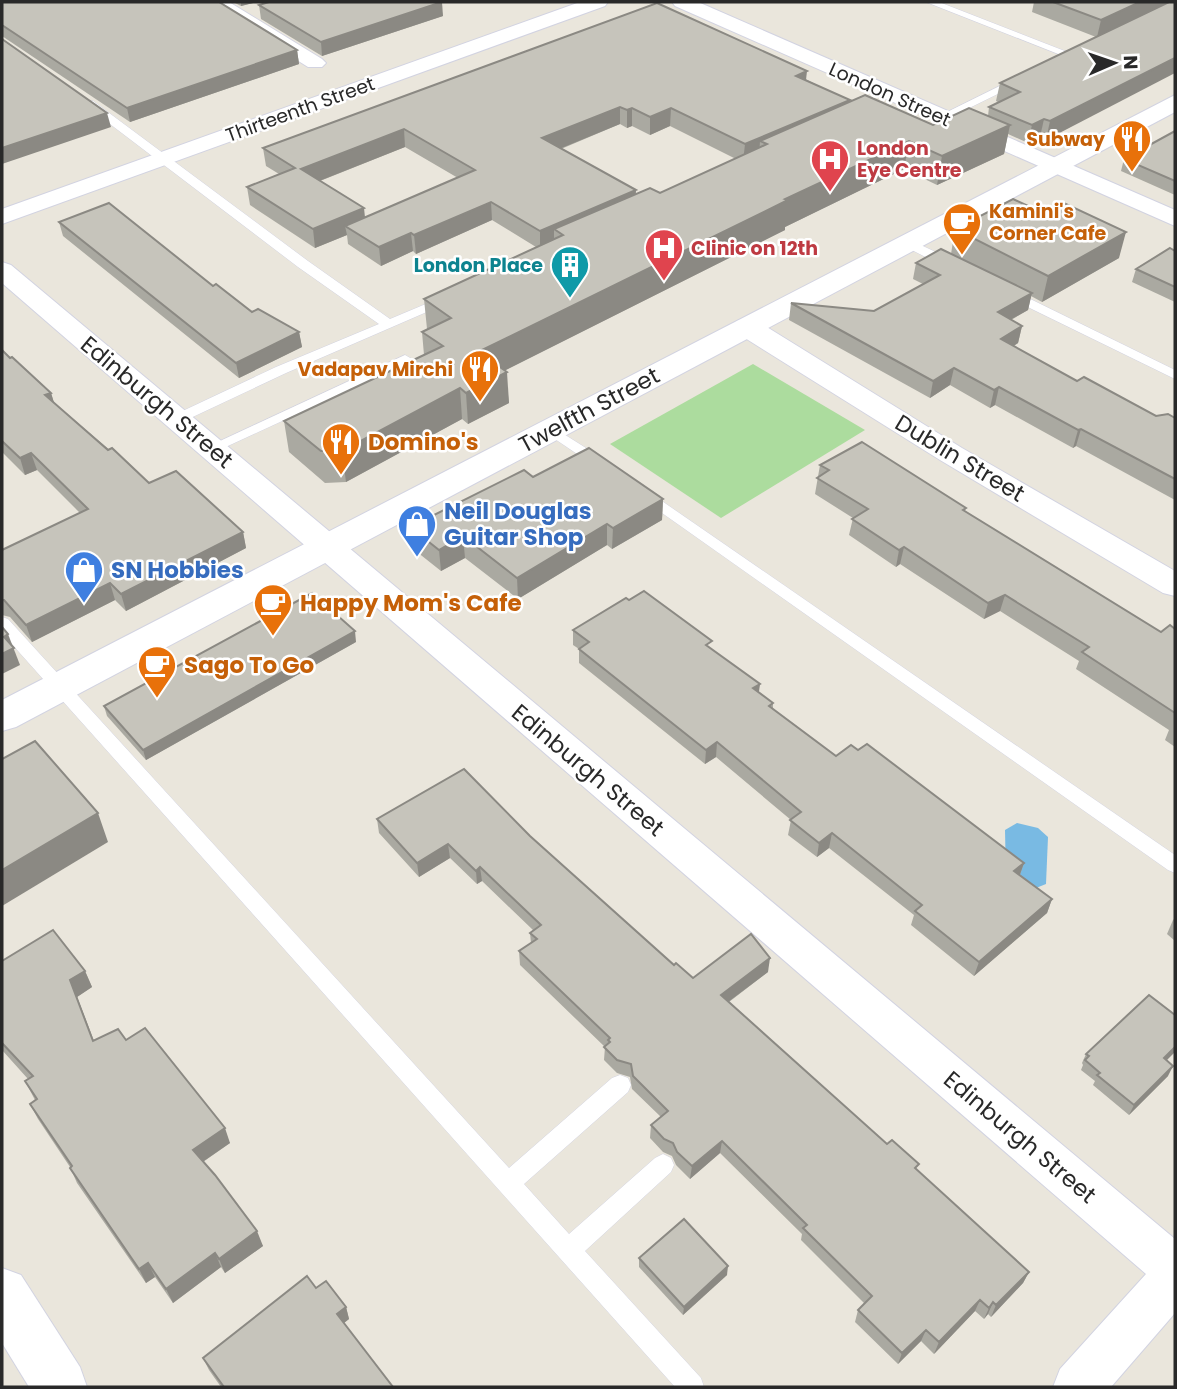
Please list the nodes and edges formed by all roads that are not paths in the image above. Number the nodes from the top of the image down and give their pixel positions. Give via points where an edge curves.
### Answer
1 (215, 2) edge
2 (598, 2) edge
3 (682, 2) edge
4 (931, 2) edge
5 (263, 9) edge
6 (241, 16) junction
7 (1082, 50) edge
8 (1070, 55) junction
9 (1058, 61) edge
10 (315, 63) dead end
11 (1033, 73) edge
12 (82, 99) edge
13 (1175, 102) edge
14 (943, 117) junction
15 (161, 159) junction
16 (1056, 166) junction
17 (2, 217) edge
18 (1175, 219) edge
19 (910, 244) junction
20 (2, 270) edge
21 (964, 271) edge
22 (1001, 289) edge
23 (464, 292) edge
24 (390, 325) junction
25 (747, 327) junction
26 (405, 359) dead end
27 (1175, 375) edge
28 (177, 419) junction
29 (551, 430) junction
30 (212, 448) junction
31 (327, 548) junction
32 (1175, 584) edge
33 (2, 623) edge
34 (60, 686) junction
35 (2, 717) edge
36 (1175, 865) edge
37 (620, 1085) dead end
38 (663, 1165) dead end
39 (508, 1183) junction
40 (569, 1250) junction
41 (1175, 1269) edge
42 (1175, 1277) edge
43 (2, 1294) edge
44 (60, 1387) edge
45 (692, 1387) edge
46 (1078, 1387) edge

1 - 6 street
2 - 15 street, Thirteenth Street
3 - 14 street, London Street via 895,103
4 - 8 lane
5 - 6 street
6 - 10 street
7 - 8 lane
8 - 9 lane
11 - 14 lane
12 - 15 lane
13 - 16 street, Twelfth Street
14 - 16 street, London Street
15 - 17 street, Thirteenth Street
15 - 24 lane
16 - 18 street, London Street
16 - 19 street, Twelfth Street
19 - 21 lane
19 - 25 street, Twelfth Street
20 - 28 street, Edinburgh Street
22 - 27 lane
23 - 24 lane
24 - 28 lane
25 - 29 street, Twelfth Street
25 - 32 street, Dublin Street via 951,454
26 - 30 lane
28 - 30 street, Edinburgh Street
29 - 31 street, Twelfth Street
29 - 36 lane
30 - 31 street, Edinburgh Street
31 - 34 street, Twelfth Street
31 - 41 street, Edinburgh Street
33 - 34 lane
34 - 35 street, Twelfth Street
34 - 39 lane
37 - 39 lane
38 - 40 lane
39 - 40 lane
40 - 45 lane
42 - 46 street
43 - 44 street

